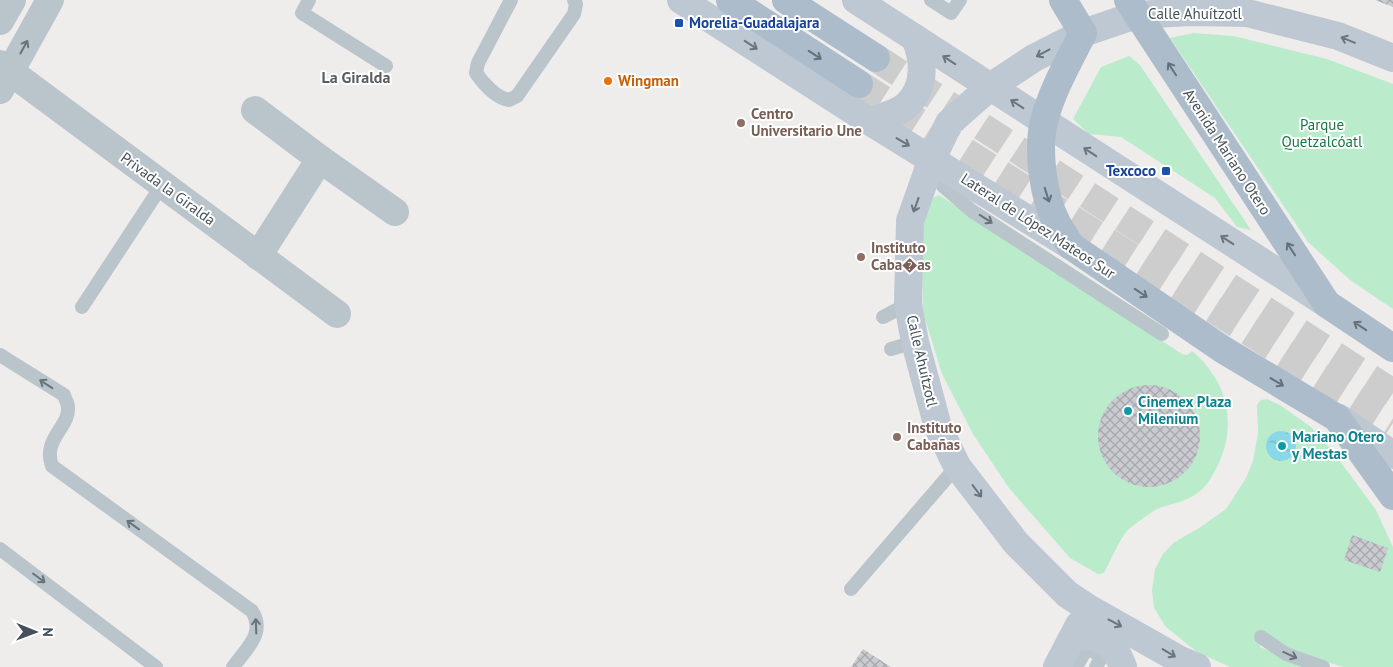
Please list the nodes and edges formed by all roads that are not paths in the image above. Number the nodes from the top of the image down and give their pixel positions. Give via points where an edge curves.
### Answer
1 (12, 0) edge
2 (50, 0) edge
3 (308, 0) edge
4 (510, 0) edge
5 (574, 0) edge
6 (681, 0) edge
7 (730, 0) edge
8 (786, 0) edge
9 (856, 0) edge
10 (931, 0) edge
11 (960, 0) edge
12 (1063, 0) edge
13 (1132, 7) edge
14 (1246, 7) edge
15 (0, 21) edge
16 (1083, 33) junction
17 (915, 38) junction
18 (876, 58) tunnel mouth
19 (1393, 58) edge
20 (386, 66) dead end
21 (3, 75) edge
22 (859, 84) tunnel mouth
23 (990, 87) junction
24 (256, 110) dead end
25 (869, 121) junction
26 (1044, 122) junction
27 (320, 159) junction
28 (932, 159) junction
29 (162, 185) junction
30 (396, 212) dead end
31 (1072, 246) junction
32 (258, 256) junction
33 (908, 304) junction
34 (1327, 304) junction
35 (82, 307) dead end
36 (337, 314) dead end
37 (884, 317) dead end
38 (1162, 334) dead end
39 (1393, 348) edge
40 (0, 355) edge
41 (1337, 418) junction
42 (1393, 455) edge
43 (957, 466) junction
44 (1393, 496) edge
45 (0, 549) edge
46 (851, 590) dead end
47 (1088, 608) junction
48 (1142, 637) junction
49 (1261, 637) dead end
50 (1071, 640) junction
51 (156, 667) edge
52 (233, 667) edge
53 (1057, 667) edge
54 (1076, 667) edge
55 (1096, 667) edge
56 (1125, 667) edge
57 (1197, 667) edge
58 (1323, 667) edge

1 - 15 street
21 -> 2 street
3 - 20 lane via 302,13
4 - 5 lane via 476,73 504,100 517,96 574,14
6 -> 25 main road, Lateral de López Mateos Sur
7 -> 22 main road
8 - 18 main road
9 - 17 main road
10 - 11 lane via 950,13
12 - 16 main road
13 - 14 main road, Calle Ahuítzotl via 1190,12
13 - 16 main road, Calle Ahuítzotl
34 -> 13 main road, Avenida Mariano Otero
19 -> 14 main road, Calle Ahuítzotl via 1338,36
16 -> 23 main road, Calle Ahuítzotl via 1034,58
16 - 26 main road via 1054,92
23 -> 17 main road
17 - 25 main road via 922,54 918,89 908,105 889,116
21 - 29 street, Privada la Giralda
26 -> 23 main road
23 - 28 main road, Calle Ahuítzotl via 949,123
24 - 27 street
25 -> 28 main road, Lateral de López Mateos Sur
26 -> 31 main road via 1041,150 1044,184 1056,222
34 -> 26 main road
27 - 30 street
27 - 32 street
28 - 31 main road, Lateral de López Mateos Sur
28 -> 33 main road, Calle Ahuítzotl via 910,221
28 -> 38 lane via 943,186 972,211
29 - 32 street, Privada la Giralda
29 - 35 lane
31 -> 41 main road, Lateral de López Mateos Sur via 1222,349
32 - 36 street, Privada la Giralda
33 - 37 lane
33 - 43 main road, Calle Ahuítzotl via 903,346
39 -> 34 main road
52 -> 40 lane via 255,636 257,622 252,611 52,466 48,456 68,406 64,395
41 - 42 main road, Lateral de López Mateos Sur
41 - 44 main road
43 - 46 lane
43 -> 47 main road, Calle Ahuítzotl via 1016,543 1067,594
45 -> 51 lane
47 -> 48 main road, Calle Ahuítzotl
47 - 50 main road
48 - 56 main road
48 -> 57 main road, Calle Ahuítzotl
49 -> 58 lane via 1286,654
50 - 53 main road
50 - 56 main road via 1095,638 1110,644
54 - 55 lane via 1087,648 1102,656

